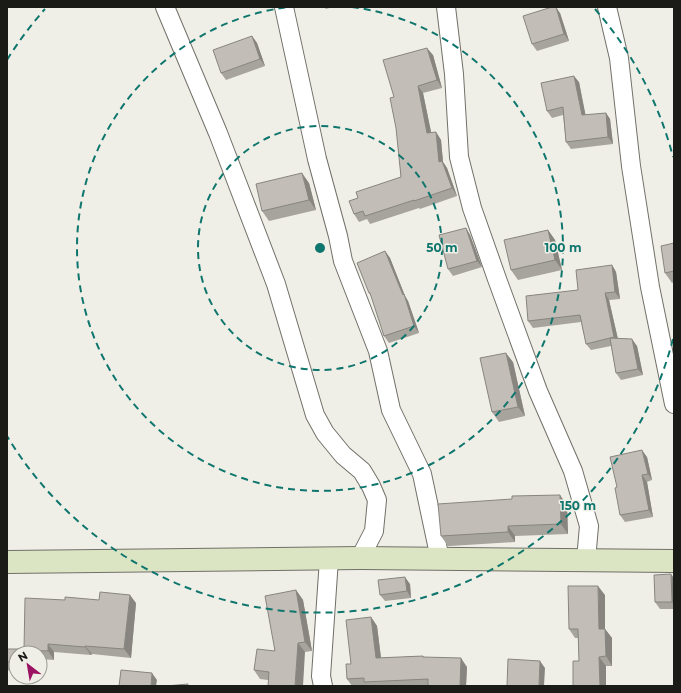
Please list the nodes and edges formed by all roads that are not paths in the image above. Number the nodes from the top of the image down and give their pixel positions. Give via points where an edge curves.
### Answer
1 (165, 7) edge
2 (284, 7) edge
3 (446, 7) edge
4 (607, 7) edge
5 (674, 404) edge
6 (360, 558) junction
7 (329, 559) junction
8 (440, 559) junction
9 (586, 560) junction
10 (674, 561) edge
11 (7, 562) edge
12 (323, 686) edge

1 - 6 street via 218,133 276,284 315,415 324,433 342,455 362,471 377,500 374,531
2 - 8 street via 317,159 343,261 378,351 391,410 422,474
3 - 9 street via 454,74 459,157 472,208 538,391 573,471 589,526
4 - 5 street via 619,58 631,166 650,287
6 - 7 street
6 - 8 street
7 - 11 street
7 - 12 street via 321,676
8 - 9 street
9 - 10 street

